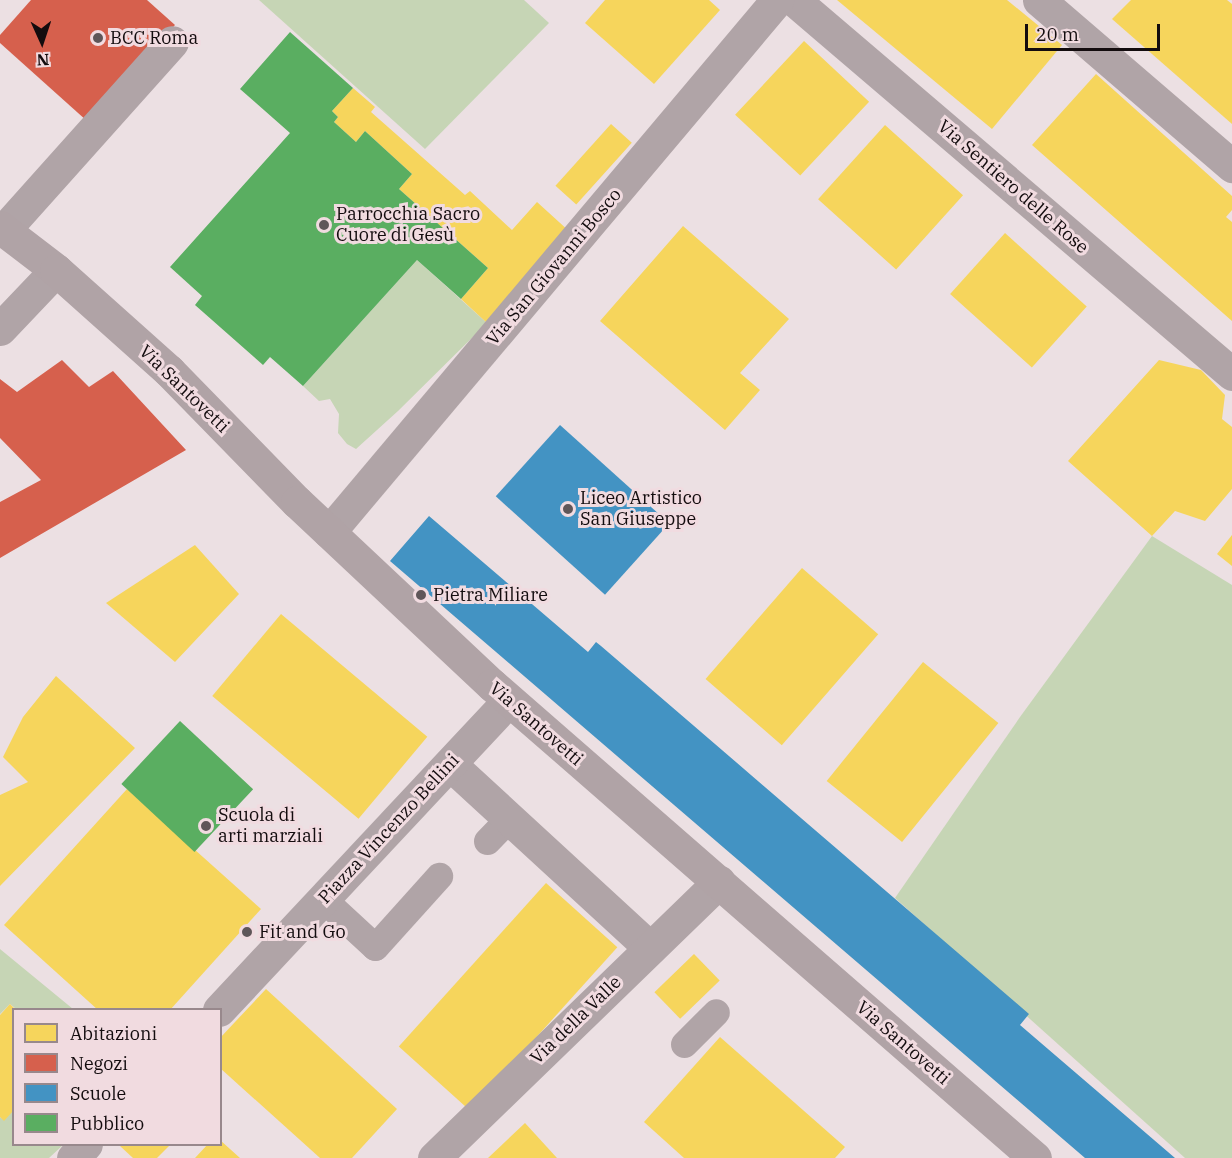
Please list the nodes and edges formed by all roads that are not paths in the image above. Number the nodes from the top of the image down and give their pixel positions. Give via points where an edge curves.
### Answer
1 (777, 0) edge
2 (794, 0) edge
3 (1039, 0) edge
4 (172, 42) dead end
5 (1232, 166) edge
6 (2, 228) edge
7 (56, 270) junction
8 (0, 329) edge
9 (1232, 374) edge
10 (329, 532) junction
11 (509, 700) junction
12 (450, 764) junction
13 (439, 876) dead end
14 (719, 882) junction
15 (324, 900) junction
16 (651, 948) junction
17 (221, 1008) edge
18 (716, 1012) dead end
19 (684, 1044) dead end
20 (84, 1146) edge
21 (73, 1158) edge
22 (434, 1158) edge
23 (1035, 1158) edge

1 - 10 street, Via San Giovanni Bosco
2 - 9 street, Via Sentiero delle Rose
3 - 5 street
4 - 6 street
6 - 7 main road, Via Santovetti
7 - 8 street
7 - 10 main road, Via Santovetti via 169,371
10 - 11 main road, Via Santovetti
11 - 12 street, Piazza Vincenzo Bellini
11 - 14 main road, Via Santovetti
12 - 15 street, Piazza Vincenzo Bellini
12 - 16 street via 498,829
13 - 15 lane via 375,947
14 - 16 street, Via della Valle
14 - 23 main road, Via Santovetti
15 - 17 street, Piazza Vincenzo Bellini
16 - 22 street, Via della Valle
18 - 19 lane
20 - 21 street

